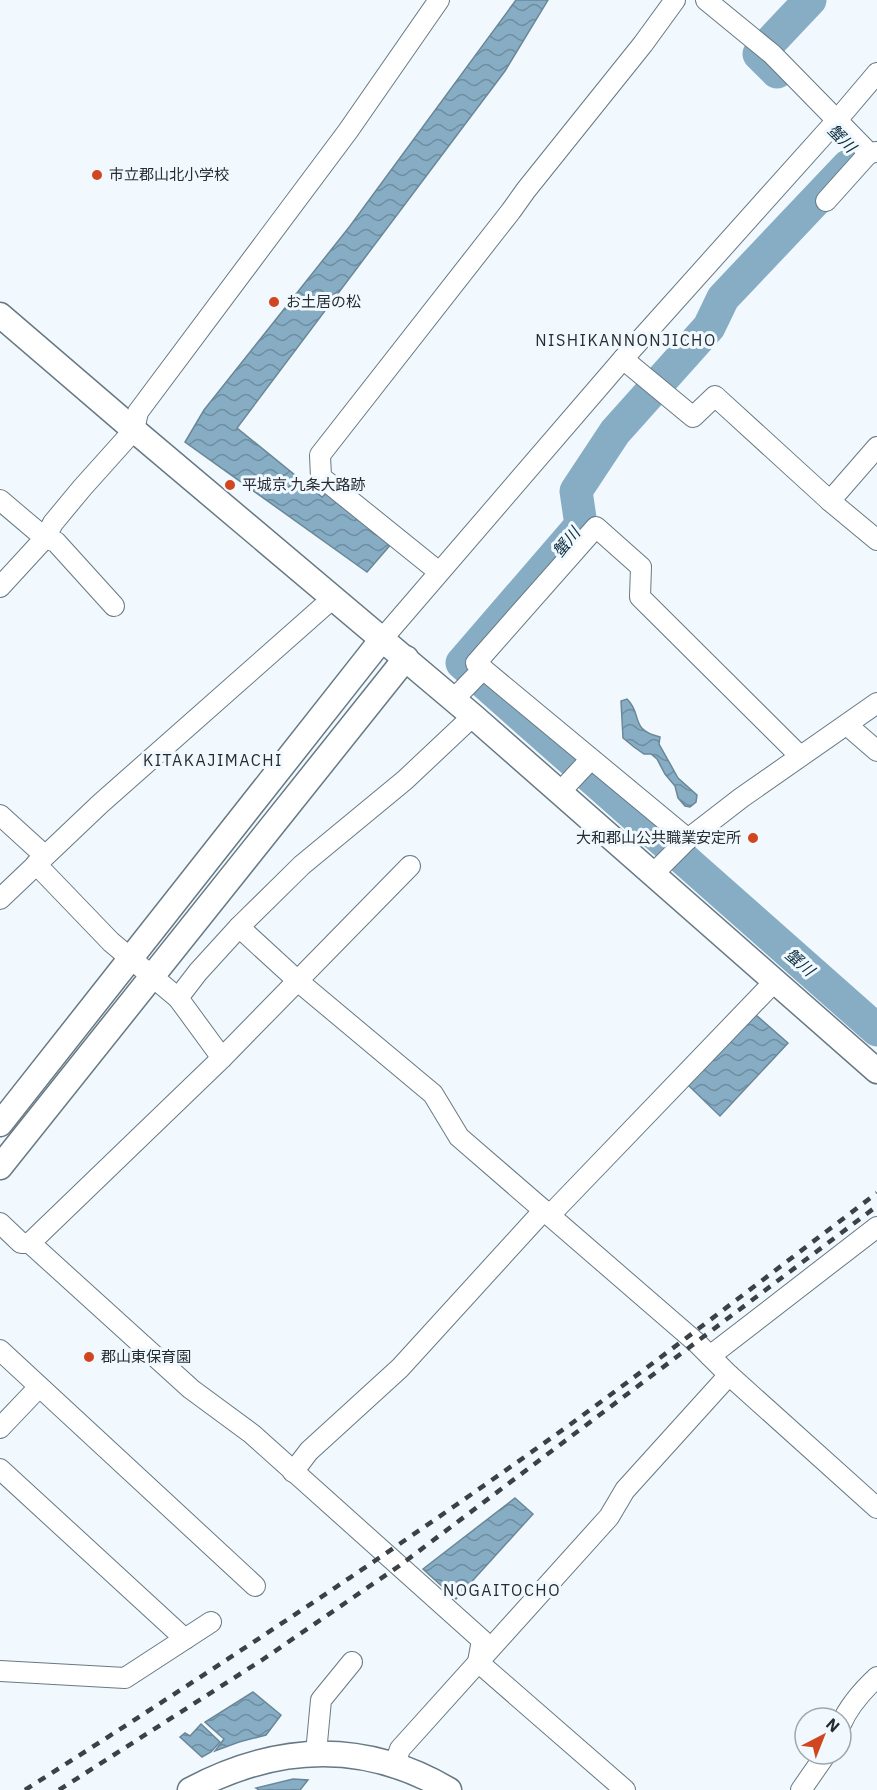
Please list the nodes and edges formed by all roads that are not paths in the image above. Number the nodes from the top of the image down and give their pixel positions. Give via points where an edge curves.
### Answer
1 (439, 0) edge
2 (675, 0) edge
3 (706, 0) edge
4 (877, 73) edge
5 (838, 119) junction
6 (873, 152) edge
7 (826, 201) dead end
8 (0, 315) edge
9 (623, 359) junction
10 (134, 430) junction
11 (877, 447) edge
12 (0, 500) edge
13 (830, 501) junction
14 (45, 538) junction
15 (877, 540) edge
16 (439, 572) junction
17 (0, 587) edge
18 (333, 598) junction
19 (114, 606) dead end
20 (383, 638) junction
21 (406, 658) junction
22 (483, 669) junction
23 (454, 699) junction
24 (877, 703) edge
25 (473, 716) junction
26 (847, 725) junction
27 (877, 750) edge
28 (800, 756) junction
29 (591, 759) junction
30 (560, 792) junction
31 (0, 815) edge
32 (688, 839) junction
33 (40, 860) junction
34 (410, 866) dead end
35 (653, 874) junction
36 (0, 899) edge
37 (239, 927) junction
38 (131, 958) junction
39 (152, 977) junction
40 (775, 981) junction
41 (299, 982) junction
42 (178, 998) junction
43 (222, 1058) junction
44 (877, 1071) edge
45 (0, 1124) edge
46 (0, 1167) edge
47 (547, 1212) junction
48 (0, 1223) edge
49 (877, 1227) edge
50 (30, 1243) junction
51 (0, 1350) edge
52 (710, 1356) junction
53 (729, 1375) junction
54 (39, 1387) junction
55 (0, 1428) edge
56 (0, 1469) edge
57 (293, 1472) junction
58 (877, 1508) edge
59 (255, 1586) dead end
60 (211, 1622) dead end
61 (184, 1639) junction
62 (352, 1662) dead end
63 (478, 1662) junction
64 (0, 1671) edge
65 (877, 1677) edge
66 (851, 1706) edge
67 (316, 1753) junction
68 (394, 1764) junction
69 (818, 1766) edge
70 (190, 1790) edge
71 (450, 1790) edge
72 (625, 1790) edge
73 (801, 1790) edge

1 - 10 street via 348,131 138,412
2 - 16 street via 320,454 321,477
3 - 5 street via 772,54
4 - 5 street
5 - 6 street
5 - 9 street
6 - 7 street
8 - 10 street
9 - 13 street via 693,417 715,396
9 - 16 street
10 - 14 street via 53,523
10 - 18 street
11 - 13 street
12 - 14 street
13 - 15 street
14 - 17 street
14 - 19 street via 56,542
16 - 20 street
18 - 20 street
18 - 33 street
20 - 21 street
20 - 38 street
21 - 23 street
21 - 39 street
22 - 23 street
22 - 28 street via 476,663 596,527 641,567 639,597
22 - 29 street
23 - 25 street
24 - 26 street
25 - 30 street
25 - 37 street via 405,780 302,865
26 - 27 street
26 - 28 street
28 - 32 street
29 - 30 street
29 - 32 street
30 - 35 street
31 - 33 street
32 - 35 street
33 - 36 street
33 - 38 street via 111,942
34 - 41 street
35 - 40 street
37 - 41 street
37 - 42 street
38 - 39 street
38 - 45 street
39 - 42 street
39 - 46 street
40 - 44 street
40 - 47 street
41 - 43 street
41 - 47 street via 433,1094 459,1137
42 - 43 street
43 - 50 street
47 - 52 street
47 - 57 street via 400,1368 309,1451
48 - 50 street via 21,1243
49 - 52 street
50 - 57 street via 191,1389 252,1434
51 - 54 street
52 - 53 street
53 - 58 street
53 - 63 street via 625,1490 609,1517
54 - 55 street
54 - 59 street
56 - 61 street
57 - 63 street via 482,1640
60 - 61 street
61 - 64 street via 125,1678
62 - 67 street via 321,1700
63 - 68 street via 400,1749
63 - 72 street
65 - 66 street
67 - 68 street via 359,1756
67 - 70 street via 263,1761 218,1775
68 - 71 street
69 - 73 street

